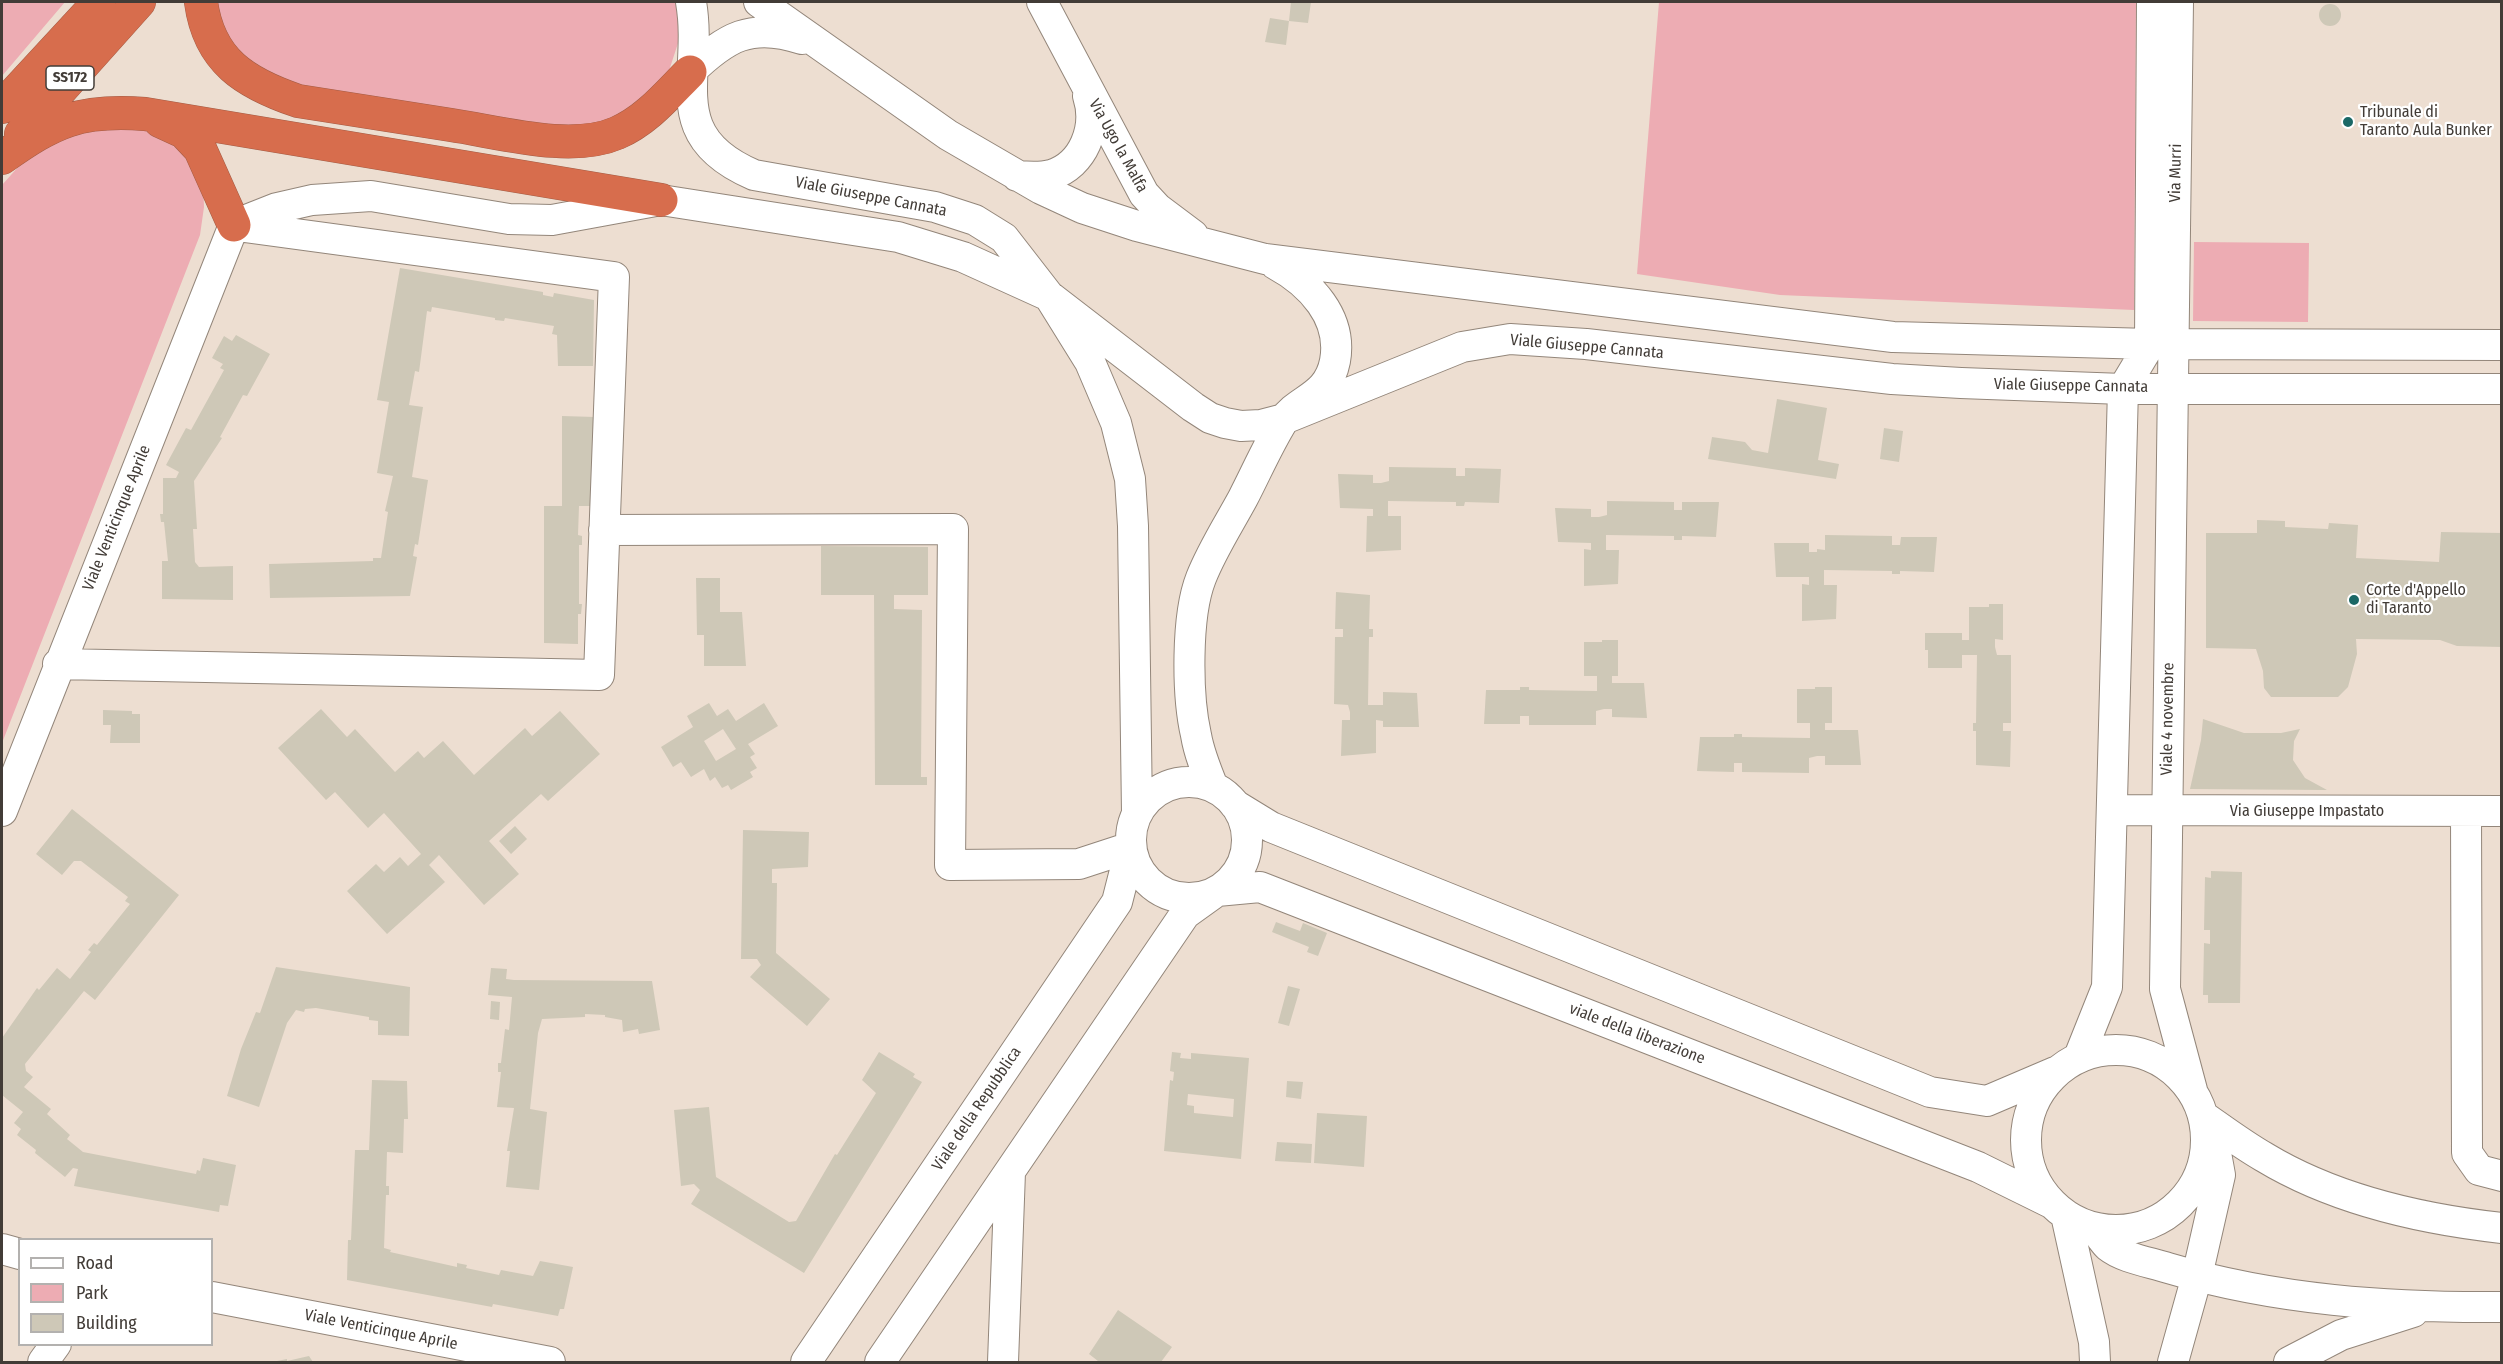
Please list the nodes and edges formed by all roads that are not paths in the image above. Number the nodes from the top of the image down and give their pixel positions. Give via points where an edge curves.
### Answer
1 (99, 2) edge
2 (139, 2) edge
3 (201, 2) edge
4 (691, 2) edge
5 (759, 2) edge
6 (1042, 2) edge
7 (2152, 2) edge
8 (2178, 2) edge
9 (827, 52) junction
10 (690, 72) junction
11 (1086, 88) junction
12 (2, 107) edge
13 (145, 114) junction
14 (2, 157) edge
15 (1017, 176) junction
16 (661, 200) junction
17 (234, 225) junction
18 (1210, 246) junction
19 (1265, 259) junction
20 (1049, 296) junction
21 (1752, 322) junction
22 (2162, 344) junction
23 (2502, 345) edge
24 (1745, 362) junction
25 (2173, 387) junction
26 (2123, 389) junction
27 (2502, 389) edge
28 (1284, 419) junction
29 (604, 530) junction
30 (58, 664) junction
31 (1224, 796) junction
32 (2112, 810) junction
33 (2, 811) edge
34 (2167, 812) junction
35 (2466, 812) junction
36 (2502, 812) edge
37 (1137, 813) junction
38 (1131, 847) junction
39 (1217, 891) junction
40 (2067, 1065) junction
41 (2200, 1114) junction
42 (1010, 1172) junction
43 (2502, 1176) edge
44 (2058, 1209) junction
45 (2094, 1228) junction
46 (2502, 1228) edge
47 (2, 1249) edge
48 (18, 1253) edge
49 (2197, 1276) junction
50 (213, 1297) edge
51 (2428, 1307) junction
52 (2502, 1307) edge
53 (55, 1346) edge
54 (43, 1362) edge
55 (550, 1362) edge
56 (806, 1362) edge
57 (880, 1362) edge
58 (1004, 1362) edge
59 (2095, 1362) edge
60 (2173, 1362) edge
61 (2289, 1362) edge

1 - 12 highway, SS172
2 - 14 highway, SS172
3 - 10 highway via 220,56 267,90 298,101 515,135 557,141 593,140 617,133 643,118
4 - 10 street, Viale Giuseppe Cannata via 694,36
5 - 9 street
6 - 11 street, Via Ugo la Malfa
7 - 22 street, Via Murri
8 - 22 street, Via Murri
9 - 10 street via 801,39 762,30 729,40
9 - 15 street via 948,135
10 - 20 street, Viale Giuseppe Cannata via 700,132 713,152 734,167 754,175 935,207 975,220 1004,238
11 - 15 street, Via Ugo la Malfa via 1092,119 1080,154 1049,175
11 - 18 street, Via Ugo la Malfa via 1144,194 1167,216
13 - 14 highway via 106,112 63,121
13 - 16 highway
13 - 17 highway via 184,132 200,149
15 - 18 street via 1082,208
16 - 17 street via 552,220 508,219 371,196 277,208
16 - 20 street via 898,237 963,257
17 - 29 street via 614,277
17 - 30 street, Viale Venticinque Aprile
18 - 19 street
19 - 21 street
19 - 28 street via 1311,288 1324,306 1335,342 1335,361 1328,380 1316,395
20 - 28 street, Viale Giuseppe Cannata via 1210,418 1241,426
20 - 37 street via 1090,362 1116,423 1130,479
21 - 22 street via 1893,338
21 - 24 street
22 - 23 street
22 - 25 street, Viale 4 novembre
22 - 26 street
24 - 26 street, Viale Giuseppe Cannata via 1892,379
24 - 28 street, Viale Giuseppe Cannata via 1540,340 1482,342 1436,356
25 - 26 street, Viale Giuseppe Cannata
25 - 27 street, Viale Giuseppe Cannata
25 - 34 street, Viale 4 novembre
26 - 32 street
28 - 31 street via 1201,578 1195,601 1191,627 1195,734
29 - 30 street via 599,675
29 - 38 street via 952,529 950,865 1079,864
30 - 33 street, Viale Venticinque Aprile
31 - 37 street via 1187,783 1162,789
31 - 39 street via 1244,822 1247,842 1243,861 1233,878
31 - 40 street via 1271,827 1930,1092 1987,1101
32 - 34 street, Via Giuseppe Impastato
32 - 40 street via 2108,987
34 - 35 street, Via Giuseppe Impastato
34 - 41 street, Viale 4 novembre via 2165,989
35 - 36 street, Via Giuseppe Impastato
35 - 43 street via 2467,1153 2479,1170
37 - 38 street via 1131,829
38 - 39 street via 1136,865 1162,891 1180,897 1199,897
38 - 56 street, Viale della Repubblica via 1117,902
39 - 42 street via 1185,914
39 - 44 street, viale della liberazione via 1260,887 1978,1167
40 - 41 street via 2109,1050 2141,1053 2170,1067
40 - 44 street via 2037,1095 2026,1122 2025,1151 2034,1179
41 - 45 street via 2203,1164 2191,1190 2172,1210 2149,1224 2122,1230
41 - 46 street via 2265,1158 2346,1195 2444,1221
41 - 49 street via 2216,1153 2220,1175
42 - 57 street
42 - 58 street
44 - 45 street
44 - 59 street via 2094,1342
45 - 49 street via 2109,1246
47 - 48 street
49 - 51 street via 2314,1299
49 - 60 street
50 - 55 street, Viale Venticinque Aprile
51 - 52 street
51 - 61 street via 2341,1335
53 - 54 street

